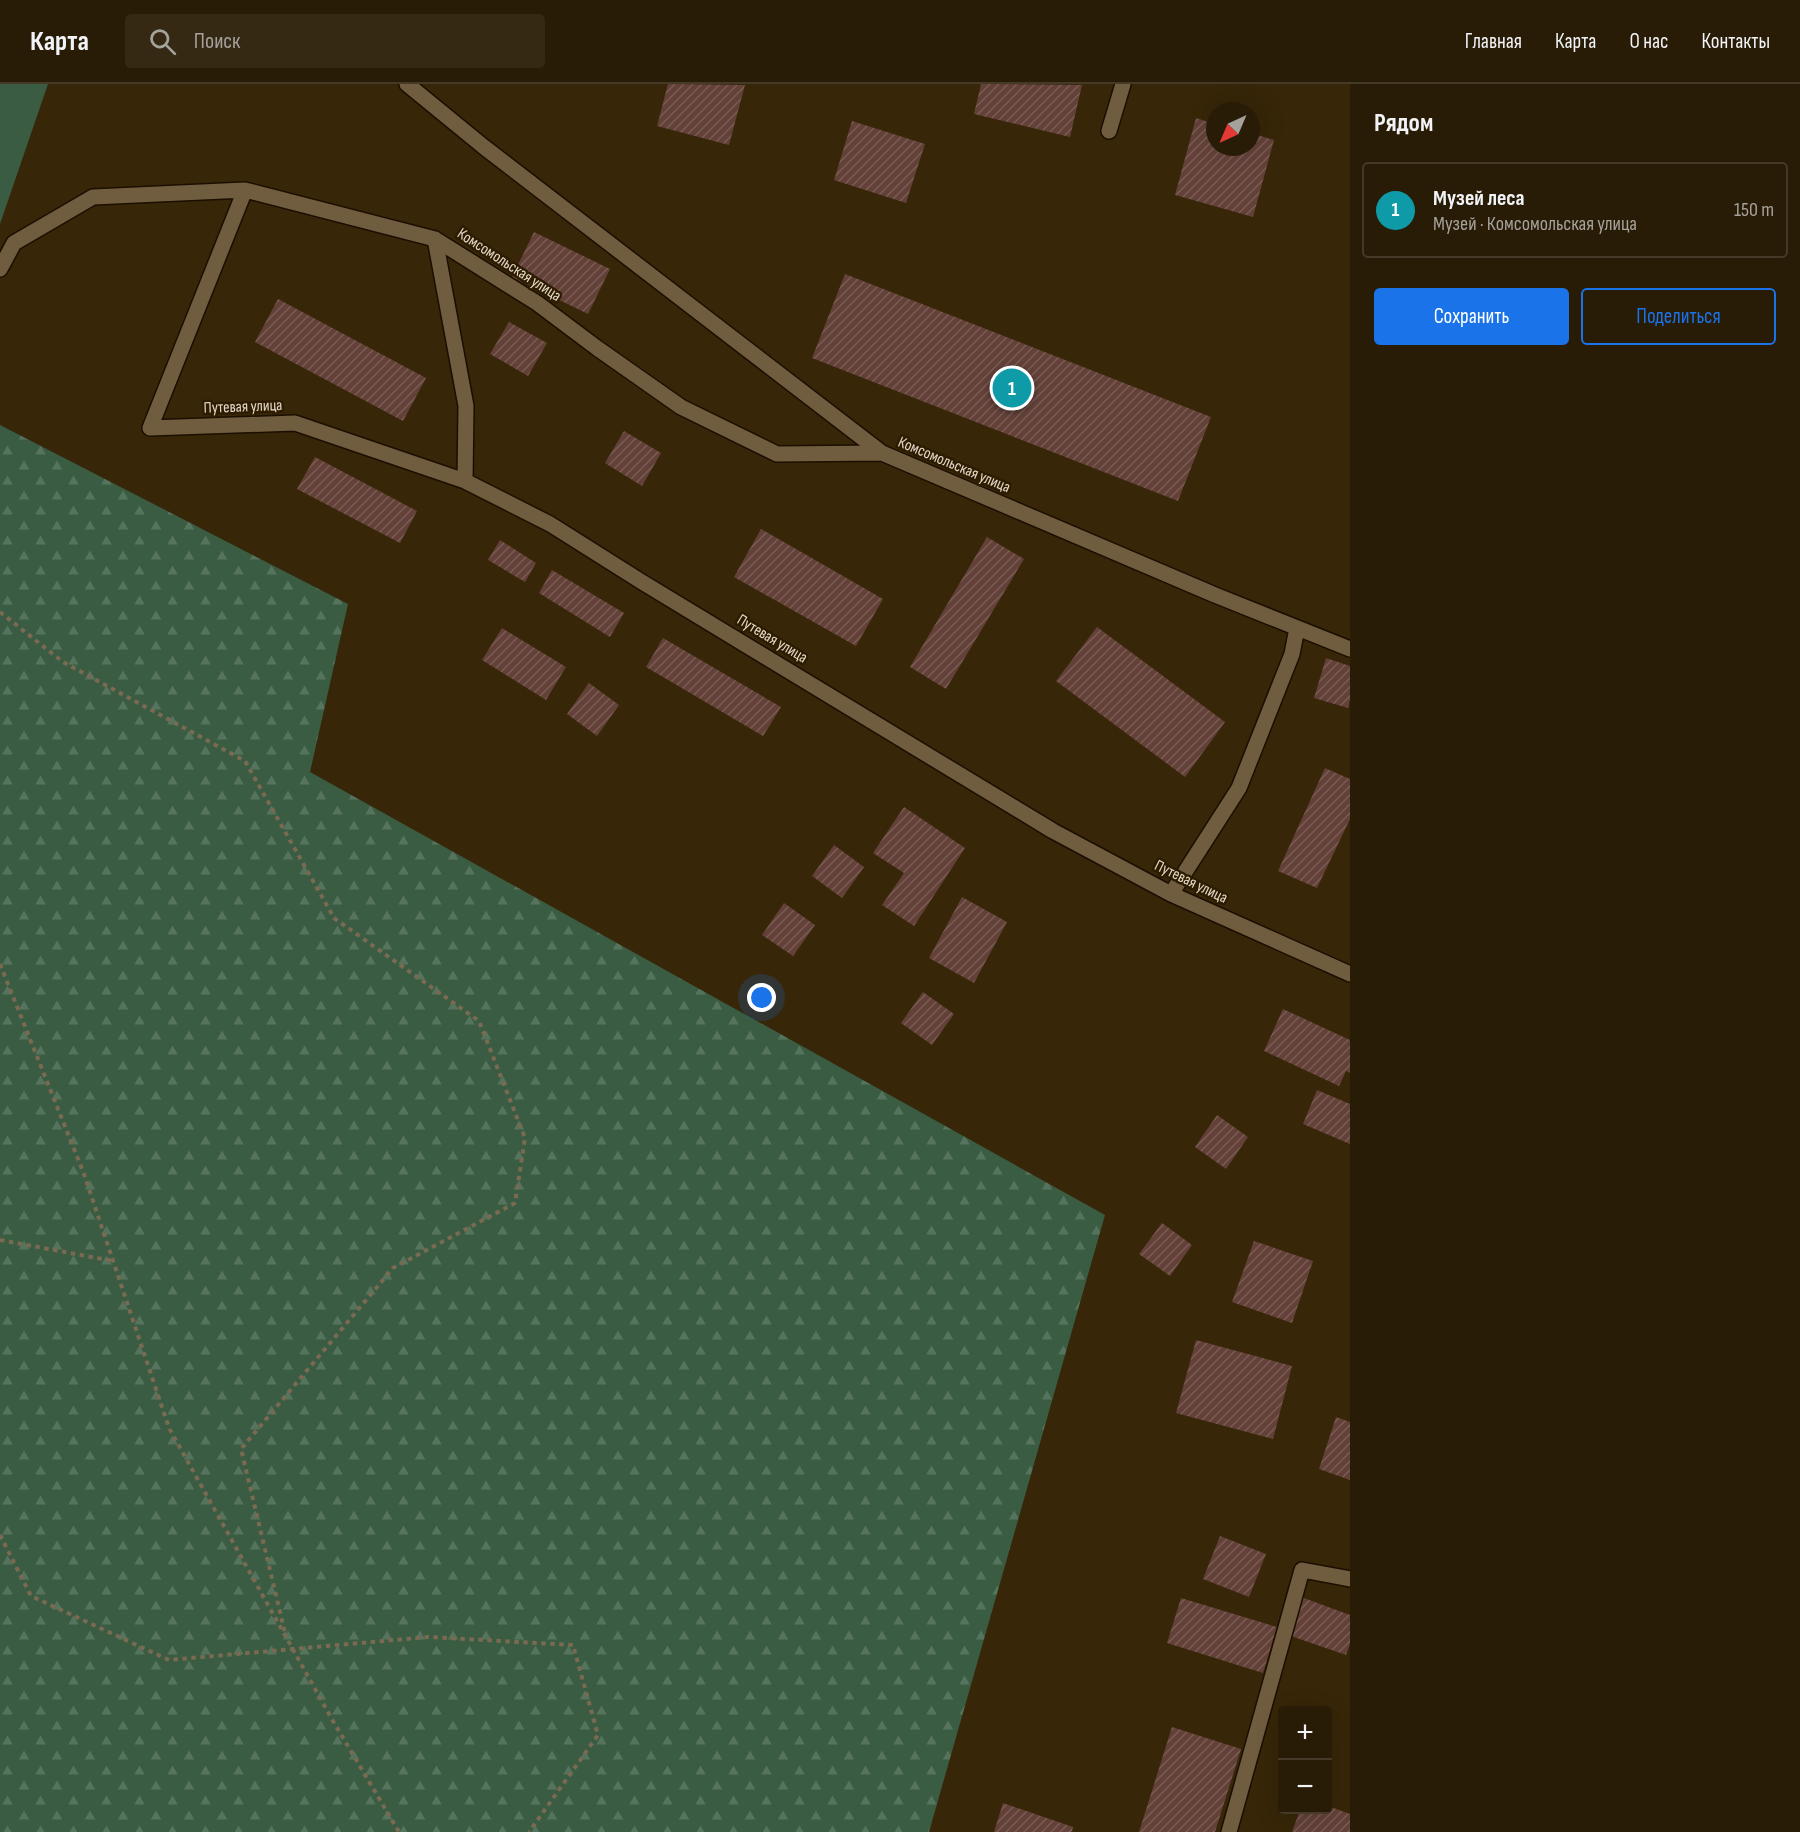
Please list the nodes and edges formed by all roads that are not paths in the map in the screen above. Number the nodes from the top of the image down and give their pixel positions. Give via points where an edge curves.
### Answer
1 (407, 84) edge
2 (1123, 84) edge
3 (1109, 131) dead end
4 (245, 190) junction
5 (435, 239) junction
6 (0, 269) edge
7 (882, 453) junction
8 (465, 481) junction
9 (1297, 628) junction
10 (1350, 649) edge
11 (1170, 894) junction
12 (1350, 974) edge
13 (1350, 1579) edge
14 (1229, 1832) edge

1 - 7 street
2 - 3 street
4 - 5 street, Комсомольская улица
4 - 6 street, Комсомольская улица via 93,197 14,243
4 - 8 street, Путевая улица via 150,428 295,423
5 - 7 street, Комсомольская улица via 537,303 681,407 766,448 777,453
5 - 8 street via 466,406
7 - 9 street, Комсомольская улица
8 - 11 street, Путевая улица via 550,524 1053,831
9 - 10 street, Комсомольская улица
9 - 11 street via 1292,654 1239,788
11 - 12 street, Путевая улица
13 - 14 street via 1302,1570

